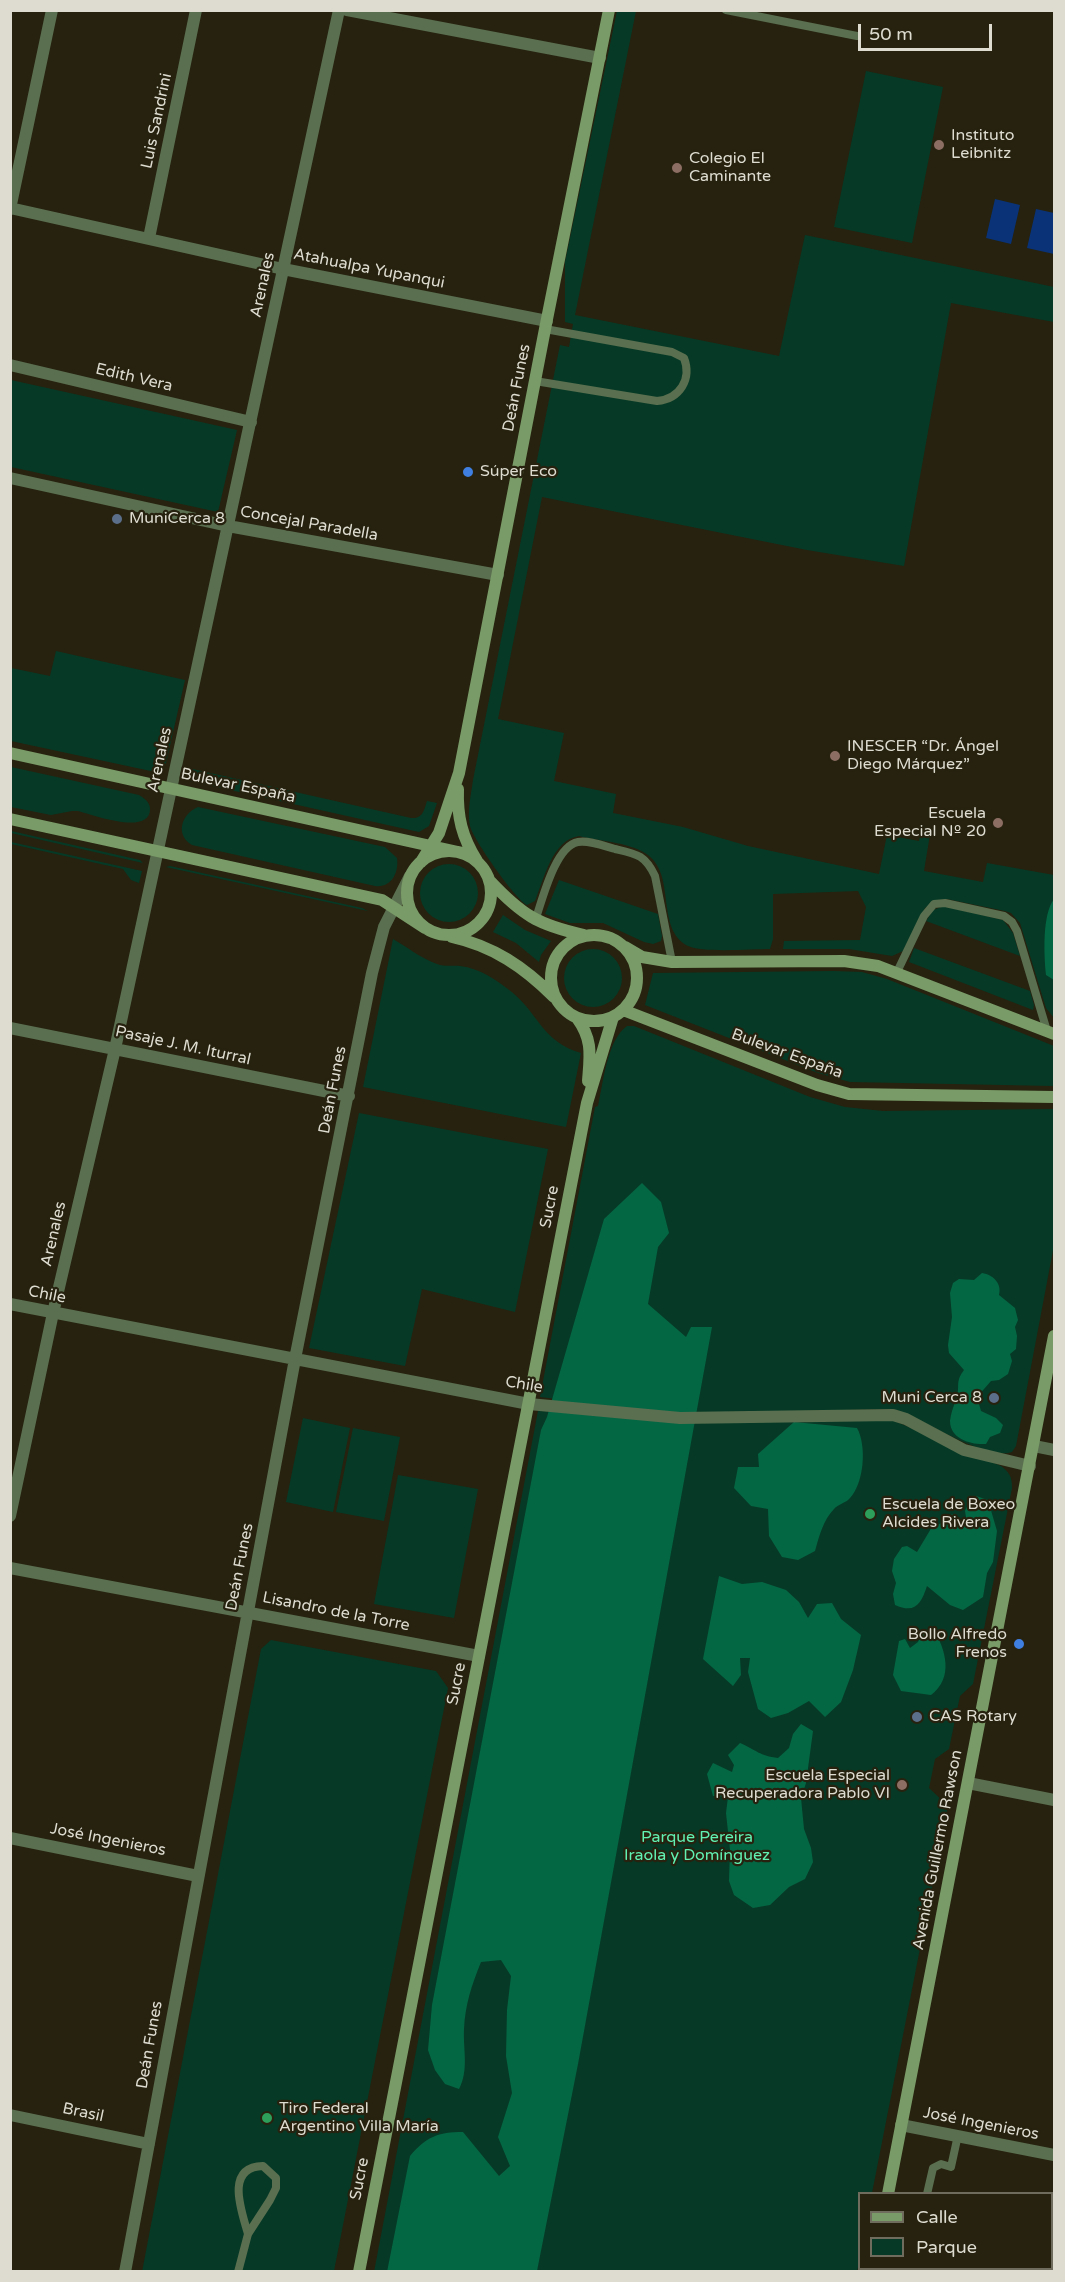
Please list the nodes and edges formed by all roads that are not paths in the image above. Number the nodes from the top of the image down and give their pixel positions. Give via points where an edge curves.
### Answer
1 (52, 10) edge
2 (196, 10) edge
3 (339, 10) edge
4 (347, 10) edge
5 (609, 10) edge
6 (726, 10) edge
7 (857, 36) dead end
8 (600, 58) junction
9 (11, 209) edge
10 (149, 238) junction
11 (283, 269) junction
12 (546, 325) junction
13 (10, 365) edge
14 (535, 381) junction
15 (251, 422) junction
16 (10, 478) edge
17 (228, 526) junction
18 (498, 575) junction
19 (10, 753) edge
20 (459, 773) junction
21 (171, 788) junction
22 (10, 819) edge
23 (432, 845) junction
24 (157, 851) junction
25 (458, 852) junction
26 (421, 862) junction
27 (478, 863) junction
28 (410, 876) junction
29 (489, 879) junction
30 (393, 906) junction
31 (535, 921) junction
32 (424, 928) junction
33 (585, 935) junction
34 (448, 936) junction
35 (625, 947) junction
36 (672, 962) junction
37 (897, 972) junction
38 (556, 999) junction
39 (618, 1013) junction
40 (577, 1018) junction
41 (10, 1028) edge
42 (1051, 1033) edge
43 (114, 1048) junction
44 (349, 1096) junction
45 (1054, 1097) edge
46 (587, 1103) junction
47 (10, 1305) edge
48 (52, 1313) junction
49 (1054, 1336) edge
50 (296, 1359) junction
51 (529, 1404) junction
52 (1034, 1446) junction
53 (1054, 1450) edge
54 (1030, 1466) junction
55 (10, 1516) edge
56 (10, 1568) edge
57 (248, 1612) junction
58 (479, 1656) junction
59 (968, 1783) junction
60 (1054, 1800) edge
61 (10, 1838) edge
62 (198, 1875) junction
63 (10, 2115) edge
64 (902, 2125) junction
65 (958, 2135) junction
66 (149, 2144) junction
67 (1054, 2155) edge
68 (888, 2192) edge
69 (927, 2192) edge
70 (248, 2234) junction
71 (125, 2271) edge
72 (238, 2271) edge
73 (359, 2271) edge

1 - 9 street
2 - 10 street, Luis Sandrini
3 - 11 street, Arenales
4 - 8 street
5 - 8 main road, Deán Funes
6 - 7 lane
8 - 12 main road, Deán Funes
9 - 10 street, Atahualpa Yupanqui
10 - 11 street, Atahualpa Yupanqui
11 - 12 street, Atahualpa Yupanqui
11 - 15 street, Arenales
12 - 14 main road, Deán Funes
12 - 14 lane via 672,352 684,358 688,369 676,394 657,401
13 - 15 street, Edith Vera
14 - 18 main road, Deán Funes
15 - 17 street, Arenales
16 - 17 street, Concejal Paradella
17 - 18 street, Concejal Paradella
17 - 21 street, Arenales
18 - 20 main road, Deán Funes
19 - 21 main road, Bulevar España
20 - 23 main road, Deán Funes
20 - 27 main road, Deán Funes via 459,820
21 - 23 main road, Bulevar España
21 - 24 street, Arenales
22 - 24 main road
23 - 25 main road, Bulevar España
23 - 26 main road, Deán Funes
24 - 30 main road via 382,900
24 - 43 street, Arenales
25 - 26 main road via 438,853
25 - 27 main road
26 - 28 main road
27 - 29 main road
28 - 30 street, Deán Funes
28 - 32 main road via 407,902
29 - 31 main road via 513,905
29 - 34 main road via 491,899 483,918 467,931
30 - 32 main road
30 - 44 street, Deán Funes via 372,973
31 - 33 main road
31 - 36 lane via 560,855 573,843 635,854 644,858 655,876
32 - 34 main road
33 - 35 main road via 606,936
33 - 38 main road via 562,948 554,960 551,979
34 - 38 main road via 502,955
35 - 36 main road via 642,957
35 - 39 main road via 636,967 637,979 635,990
36 - 37 main road via 844,961
37 - 42 main road
37 - 42 lane via 924,916 934,904 1004,916 1017,931
38 - 40 main road
39 - 40 main road via 601,1020
39 - 45 main road, Bulevar España via 849,1094
39 - 46 main road, Sucre
40 - 46 main road, Sucre via 590,1045
41 - 43 street, Pasaje J. M. Iturral
43 - 44 street, Pasaje J. M. Iturral
43 - 48 street, Arenales
44 - 50 street, Deán Funes
46 - 51 main road, Sucre
47 - 48 street, Chile
48 - 50 street, Chile
48 - 55 street, Arenales
49 - 52 main road, Avenida Guillermo Rawson
50 - 51 street, Chile
50 - 57 street, Deán Funes
51 - 54 street, Chile via 680,1418 893,1415 964,1450
51 - 58 main road, Sucre
52 - 53 street
52 - 54 main road, Avenida Guillermo Rawson
54 - 59 main road, Avenida Guillermo Rawson
56 - 57 street, Lisandro de la Torre
57 - 58 street, Lisandro de la Torre
57 - 62 street, Deán Funes
58 - 73 main road, Sucre
59 - 60 street
59 - 64 main road, Avenida Guillermo Rawson
61 - 62 street, José Ingenieros
62 - 66 street, Deán Funes
63 - 66 street, Brasil
64 - 65 street, José Ingenieros
64 - 68 main road, Avenida Guillermo Rawson
65 - 67 street, José Ingenieros
65 - 69 lane via 951,2167 941,2164 933,2168
66 - 71 street, Deán Funes
70 - 70 lane via 276,2188 276,2178 263,2166 246,2171 238,2187
70 - 72 lane

